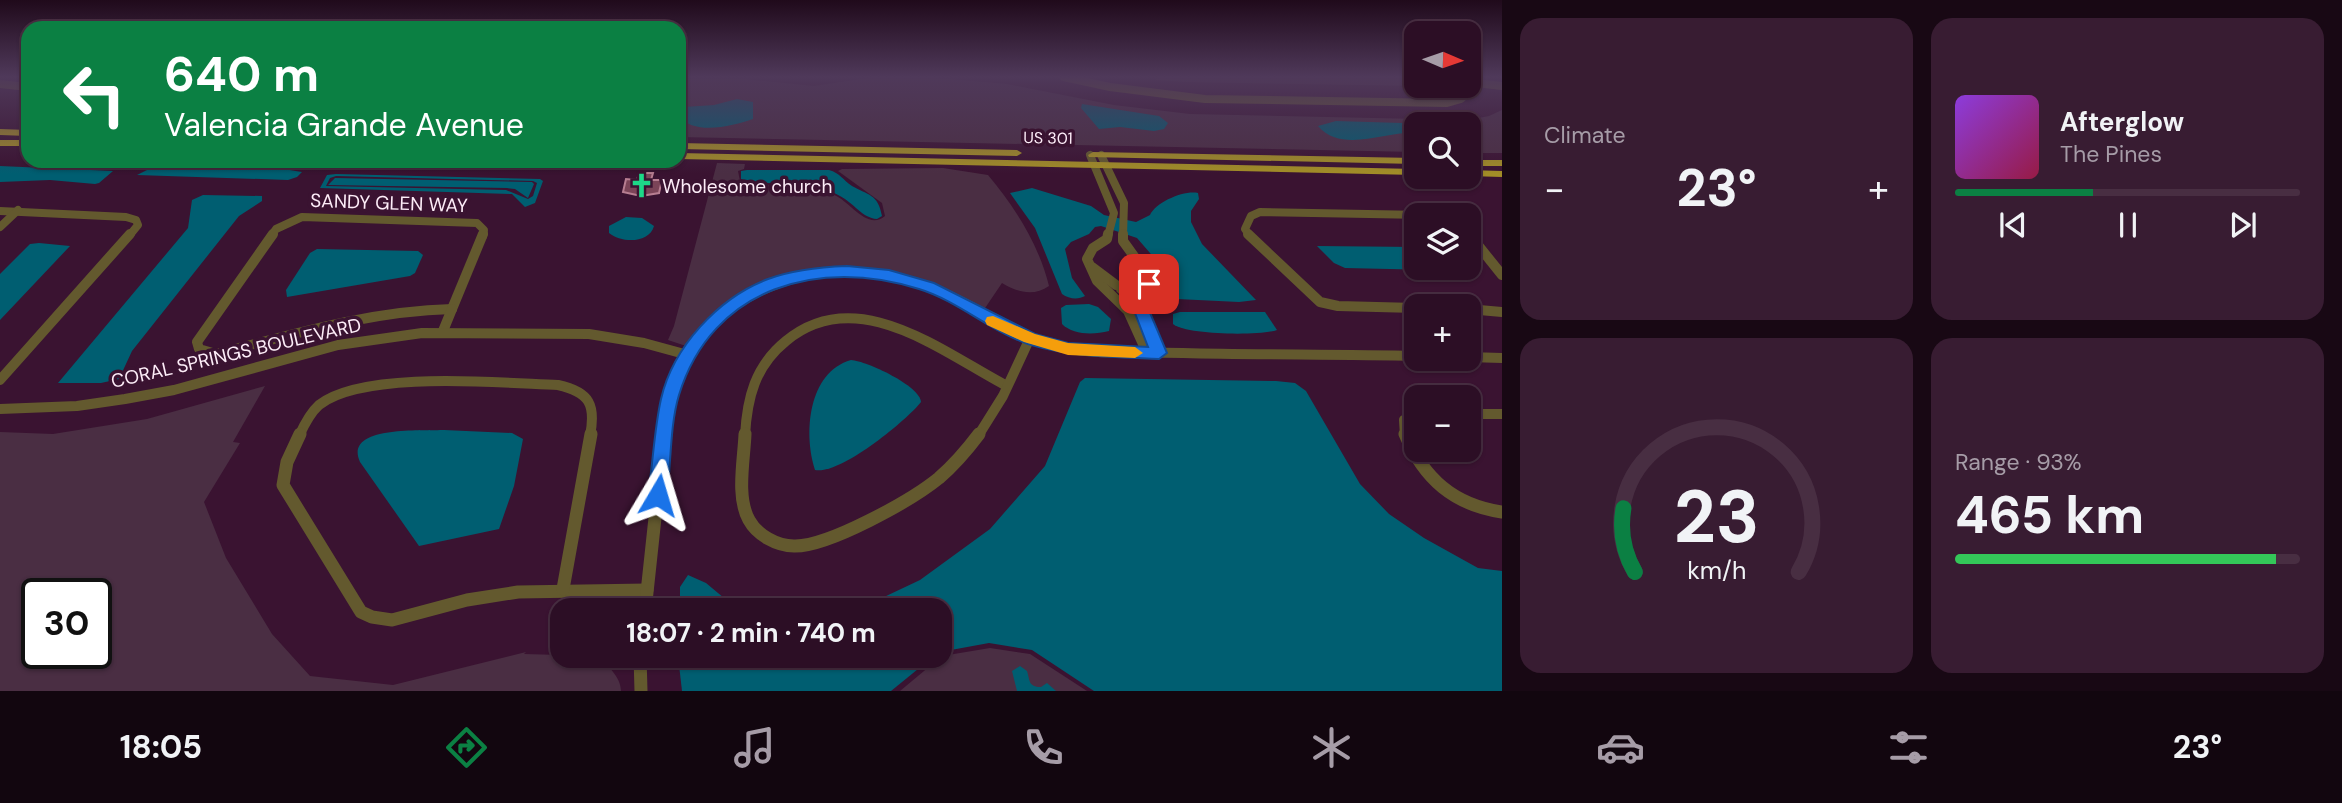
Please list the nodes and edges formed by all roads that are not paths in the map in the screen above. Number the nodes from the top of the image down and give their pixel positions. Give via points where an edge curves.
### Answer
1 (0, 132) edge
2 (21, 133) edge
3 (0, 143) edge
4 (21, 143) edge
5 (686, 146) edge
6 (686, 156) edge
7 (1098, 160) junction
8 (1402, 161) joint
9 (1481, 165) edge
10 (1502, 166) edge
11 (1287, 169) junction
12 (1404, 172) edge
13 (1481, 173) edge
14 (1502, 174) edge
15 (18, 210) junction
16 (0, 211) edge
17 (1404, 215) edge
18 (0, 226) edge
19 (1102, 242) junction
20 (1128, 247) junction
21 (1481, 249) edge
22 (1090, 265) junction
23 (1502, 275) edge
24 (1404, 308) edge
25 (452, 309) junction
26 (1481, 310) edge
27 (1502, 312) edge
28 (1135, 323) junction
29 (443, 331) junction
30 (1030, 338) junction
31 (1153, 353) junction
32 (688, 355) junction
33 (1404, 356) edge
34 (1481, 357) edge
35 (1502, 358) edge
36 (0, 380) edge
37 (1007, 386) junction
38 (0, 409) edge
39 (1481, 414) edge
40 (1502, 414) edge
41 (1423, 462) edge
42 (1502, 512) edge
43 (563, 589) junction
44 (647, 590) junction
45 (646, 598) edge
46 (640, 668) edge
47 (641, 691) edge

1 - 2 main road
3 - 4 main road
5 - 7 main road, US 301 / US 301
6 - 7 main road, US 301
7 - 8 main road, US 301 / US 301
7 - 11 main road, US 301
7 - 19 street via 1114,213 1111,232
7 - 20 street via 1124,203 1123,234
8 - 11 main road via 1404,166 1297,164
9 - 10 main road
11 - 12 main road, US 301
13 - 14 main road
15 - 16 street
15 - 18 street
15 - 36 street via 126,217 138,225
17 - 24 street via 1260,212 1247,221 1245,229 1320,302
19 - 20 street
19 - 22 street via 1088,254
20 - 31 street via 1149,277 1141,308
21 - 23 street
22 - 28 street via 1097,281 1129,311
22 - 28 street via 1127,294
25 - 25 street, SANDY GLEN WAY via 337,323 216,354 199,349 197,342 276,229 302,217 477,223 483,235
25 - 29 street, SANDY GLEN WAY
26 - 27 street
28 - 31 street
29 - 32 street, CORAL SPRINGS BOULEVARD via 589,334
29 - 38 street, CORAL SPRINGS BOULEVARD via 338,345 125,399
30 - 31 street via 1068,349
30 - 32 street via 911,281 872,272 832,271 797,276 752,292 701,336
30 - 37 street
31 - 33 street
32 - 44 street via 670,398
34 - 35 street
37 - 37 street via 884,321 845,317 800,329 773,352 754,382 745,422 745,512 753,526 772,541 791,547 857,527 904,503 966,451
39 - 40 street
41 - 42 street via 1451,497
43 - 43 street via 513,591 459,601 396,621 377,621 361,612 283,485 282,469 307,420 337,395 391,385 558,385 586,395 594,416
43 - 44 street
44 - 45 street
46 - 47 street

